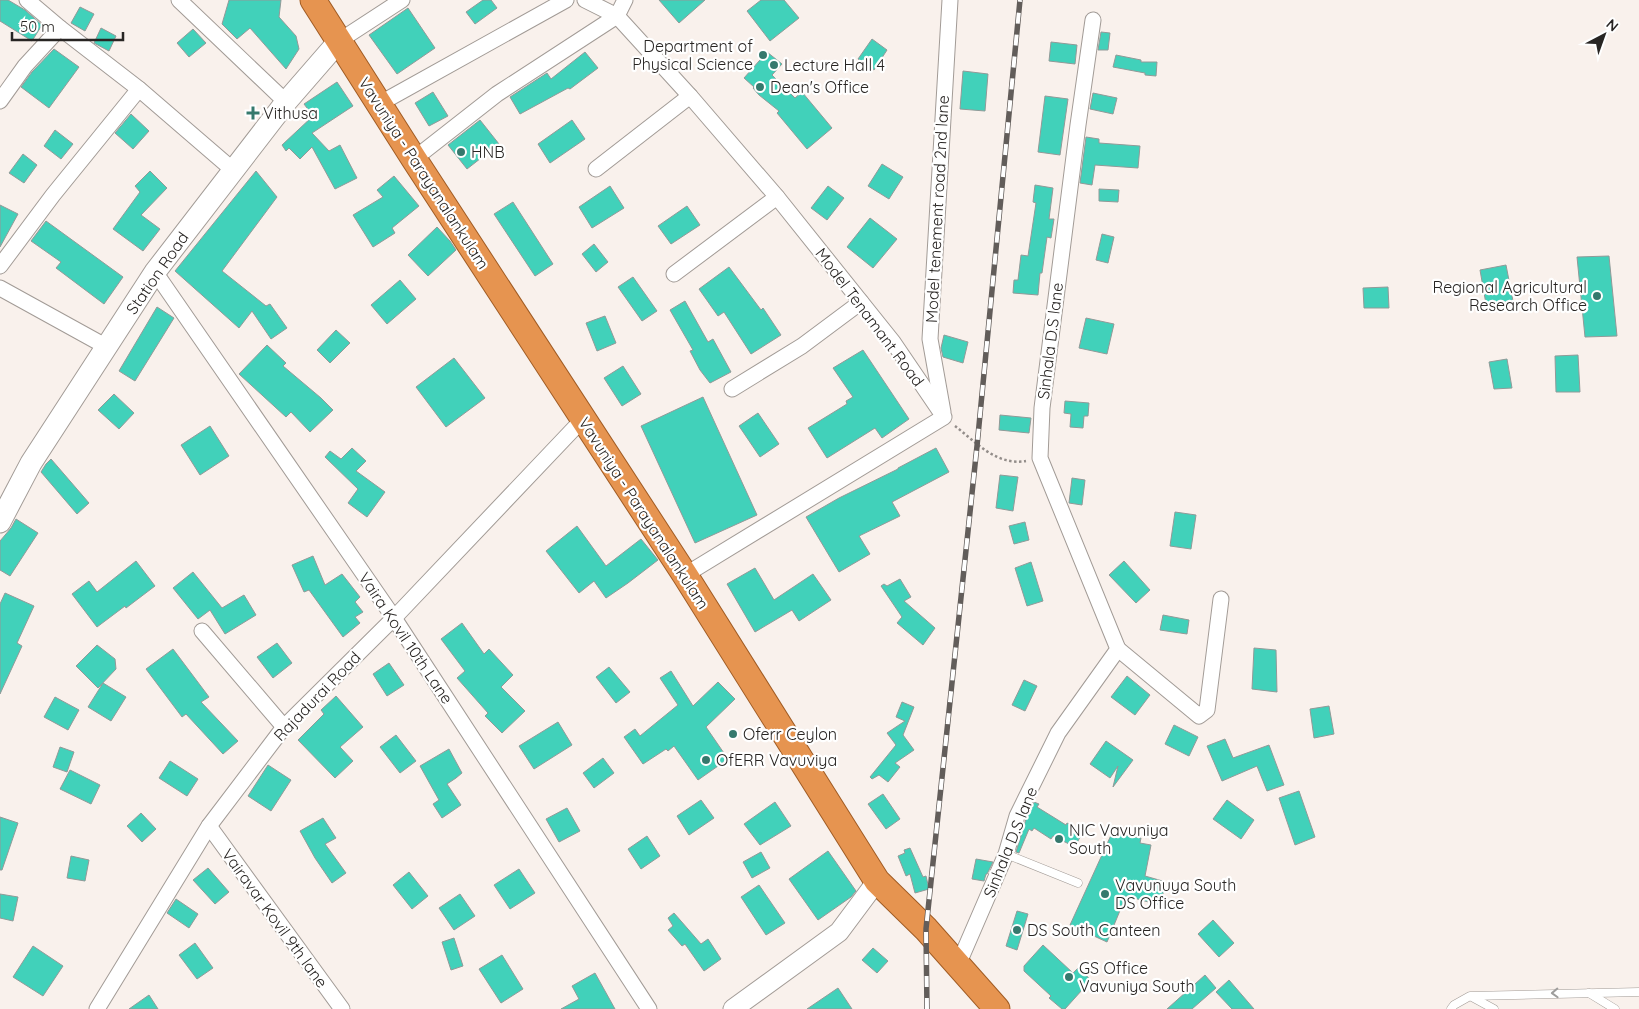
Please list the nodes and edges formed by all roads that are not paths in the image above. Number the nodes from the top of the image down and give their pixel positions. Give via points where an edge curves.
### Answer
1 (27, 0) edge
2 (179, 0) edge
3 (313, 0) edge
4 (402, 0) edge
5 (566, 0) edge
6 (585, 0) edge
7 (625, 0) edge
8 (950, 0) edge
9 (617, 16) junction
10 (1093, 20) dead end
11 (60, 28) junction
12 (339, 41) junction
13 (139, 89) junction
14 (690, 96) junction
15 (0, 101) edge
16 (286, 102) junction
17 (379, 104) junction
18 (414, 159) junction
19 (596, 169) dead end
20 (233, 170) junction
21 (777, 197) junction
22 (0, 266) edge
23 (155, 272) junction
24 (674, 274) dead end
25 (0, 288) edge
26 (861, 302) junction
27 (107, 347) junction
28 (732, 389) dead end
29 (944, 417) junction
30 (583, 419) junction
31 (0, 522) edge
32 (685, 575) junction
33 (1221, 599) dead end
34 (394, 618) junction
35 (202, 631) dead end
36 (1118, 649) junction
37 (284, 727) junction
38 (208, 826) junction
39 (1006, 854) junction
40 (877, 881) junction
41 (1078, 884) dead end
42 (958, 964) junction
43 (1639, 992) edge
44 (1588, 993) junction
45 (1470, 996) junction
46 (97, 1009) edge
47 (342, 1009) edge
48 (649, 1009) edge
49 (733, 1009) edge
50 (997, 1009) edge
51 (1451, 1009) edge
52 (1494, 1009) edge
53 (1615, 1009) edge

1 - 11 street
2 - 16 street
3 - 12 highway, Vavuniya - Parayanalankulam
4 - 12 street
5 - 17 street
6 - 9 street, Model Tenamant Road
7 - 9 street
8 - 29 street, Model tenement road 2nd lane via 930,339
9 - 14 street, Model Tenamant Road
9 - 18 street via 497,94
10 - 36 street, Sinhala D.S lane via 1042,408 1040,458
11 - 13 street
11 - 15 street via 25,66
12 - 16 main road, Station Road
12 - 17 highway, Vavuniya - Parayanalankulam
13 - 20 street
13 - 22 street
14 - 19 street
14 - 21 street, Model Tenamant Road
16 - 20 main road, Station Road
17 - 18 highway, Vavuniya - Parayanalankulam
18 - 30 highway, Vavuniya - Parayanalankulam
20 - 23 main road, Station Road
21 - 24 street
21 - 26 street, Model Tenamant Road
23 - 27 main road, Station Road
23 - 34 street, Vaira Kovil 10th Lane
25 - 27 street
26 - 28 street via 802,346
26 - 29 street, Model Tenamant Road via 893,342
27 - 31 main road, Station Road via 32,463
29 - 32 street
30 - 32 highway, Vavuniya - Parayanalankulam
30 - 34 street, Rajadurai Road
32 - 40 highway, Vavuniya - Parayanalankulam
33 - 36 street, Sinhala D.S lane via 1207,710 1200,716
34 - 37 street, Rajadurai Road
34 - 48 street, Vaira Kovil 10th Lane
35 - 37 street
36 - 39 street, Sinhala D.S lane via 1058,734 1017,816
37 - 38 street, Rajadurai Road
38 - 46 street, Rajadurai Road
38 - 47 street, Vairavar Kovil 9th lane
39 - 41 lane
39 - 42 street, Sinhala D.S lane
40 - 42 highway, Vavuniya - Parayanalankulam
40 - 49 street via 839,932
42 - 50 highway, Vavuniya - Parayanalankulam
43 - 44 lane
44 -> 45 lane
44 - 53 lane
45 - 51 lane
45 - 52 lane

